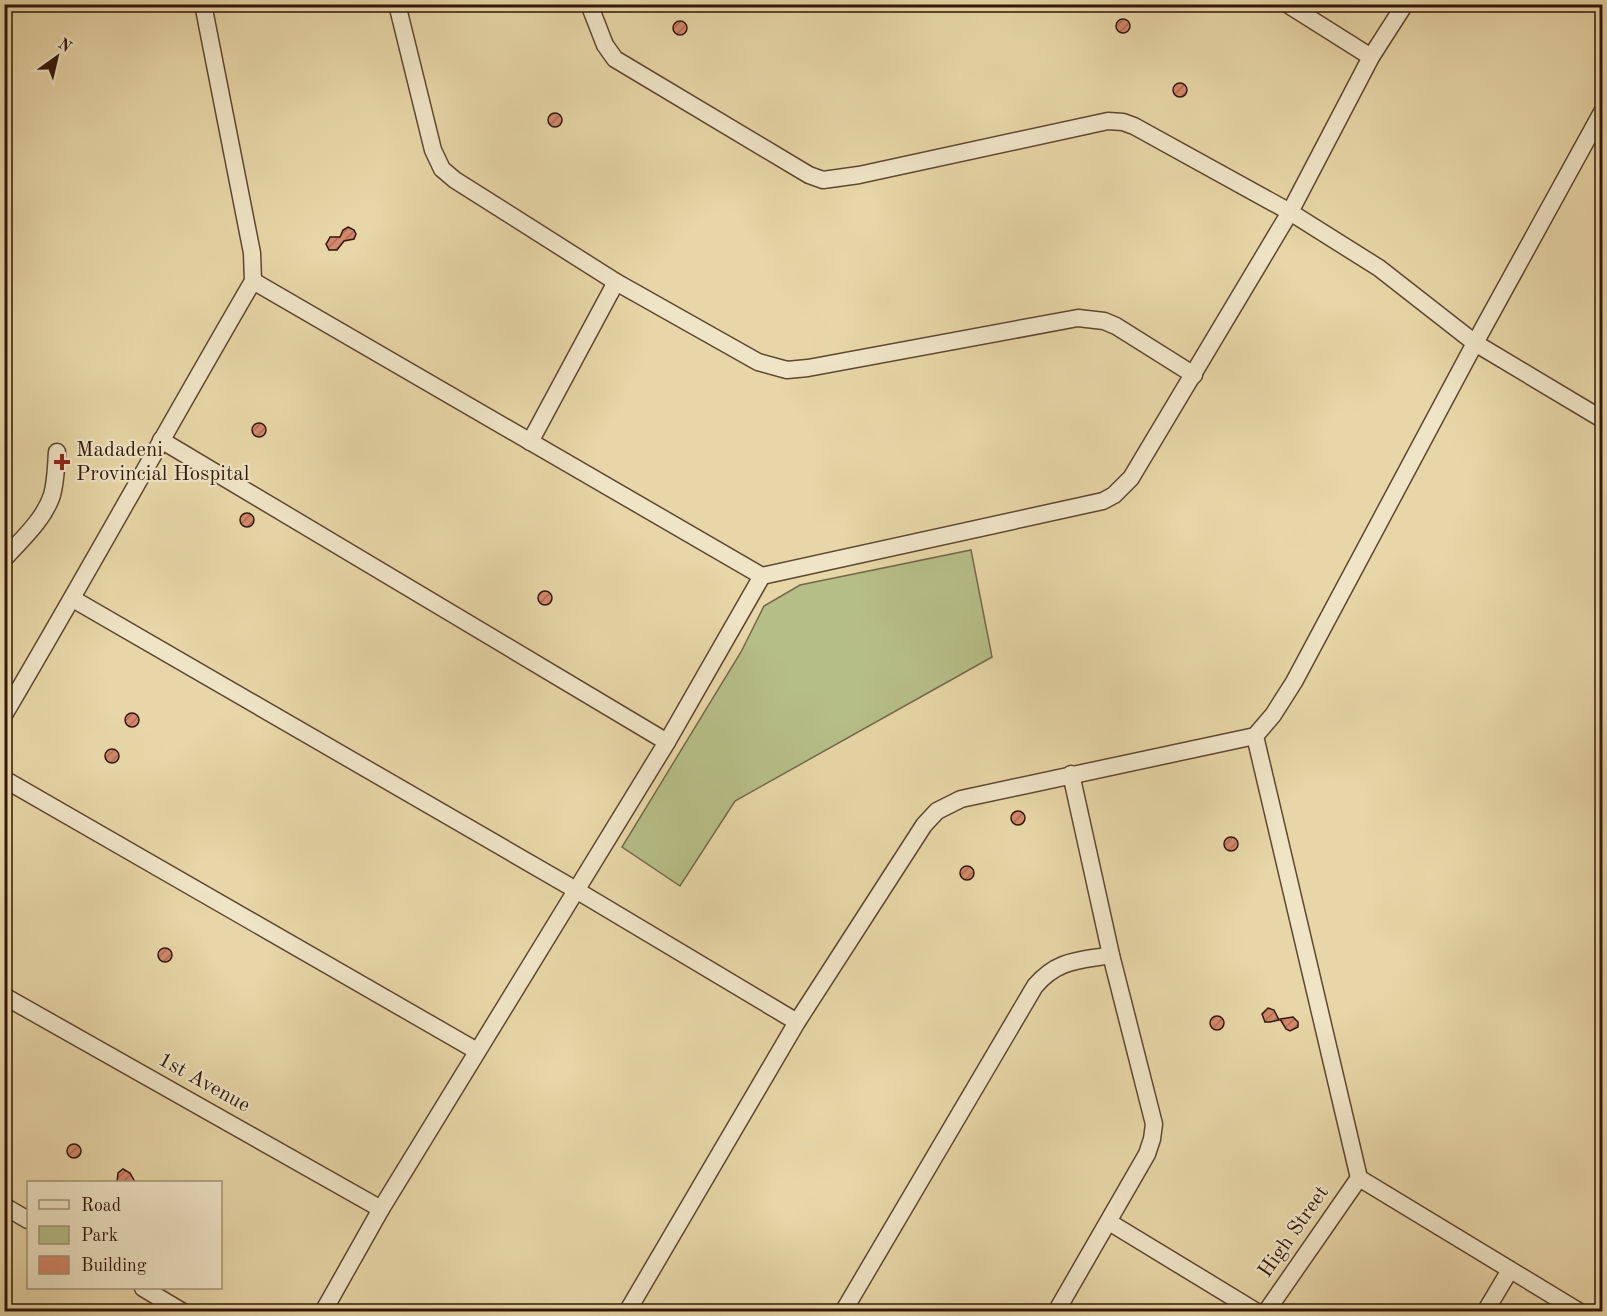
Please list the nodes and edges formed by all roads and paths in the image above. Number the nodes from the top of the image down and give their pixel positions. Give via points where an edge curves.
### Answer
1 (203, 4) edge
2 (397, 4) edge
3 (589, 4) edge
4 (1287, 4) edge
5 (1406, 4) edge
6 (1371, 57) junction
7 (1602, 111) edge
8 (1290, 212) junction
9 (254, 280) junction
10 (616, 282) junction
11 (1474, 343) junction
12 (1194, 375) junction
13 (1602, 419) edge
14 (161, 440) junction
15 (530, 442) junction
16 (57, 452) dead end
17 (4, 560) edge
18 (762, 576) junction
19 (73, 599) junction
20 (4, 715) edge
21 (1256, 735) junction
22 (667, 742) junction
23 (1071, 774) junction
24 (4, 779) edge
25 (576, 890) junction
26 (1112, 955) junction
27 (4, 996) edge
28 (797, 1022) junction
29 (477, 1051) junction
30 (1359, 1178) junction
31 (4, 1206) edge
32 (381, 1209) junction
33 (27, 1219) edge
34 (1109, 1222) junction
35 (1510, 1270) junction
36 (146, 1289) edge
37 (183, 1311) edge
38 (323, 1311) edge
39 (627, 1311) edge
40 (843, 1311) edge
41 (1056, 1311) edge
42 (1257, 1311) edge
43 (1266, 1311) edge
44 (1485, 1311) edge
45 (1580, 1311) edge

1 - 9 street
2 - 10 street via 433,150 442,169 470,192
3 - 8 street via 605,45 615,58 822,180 1108,121 1123,122
4 - 6 street
5 - 6 street
6 - 8 street
7 - 11 street
8 - 11 street via 1379,268
8 - 12 street
9 - 14 street
9 - 15 street
10 - 12 street via 758,362 787,370 1078,318 1116,326
10 - 15 street
11 - 13 street
11 - 21 street via 1294,682
12 - 18 street via 1131,478 1103,501
14 - 19 street
14 - 22 street
15 - 18 street
16 - 17 street via 52,495 45,510
18 - 22 street
19 - 20 street
19 - 25 street
21 - 23 street
21 - 30 street
22 - 25 street
23 - 26 street
23 - 28 street via 961,799 937,811 924,825
24 - 29 street
25 - 28 street
25 - 29 street
26 - 34 street via 1154,1124 1147,1154
26 - 40 street via 1063,964 1035,986
27 - 32 street, 1st Avenue
28 - 39 street
29 - 32 street
30 - 35 street
30 - 43 street, High Street
31 - 33 street
32 - 38 street
34 - 41 street
34 - 42 street
35 - 44 street
35 - 45 street
36 - 37 street

